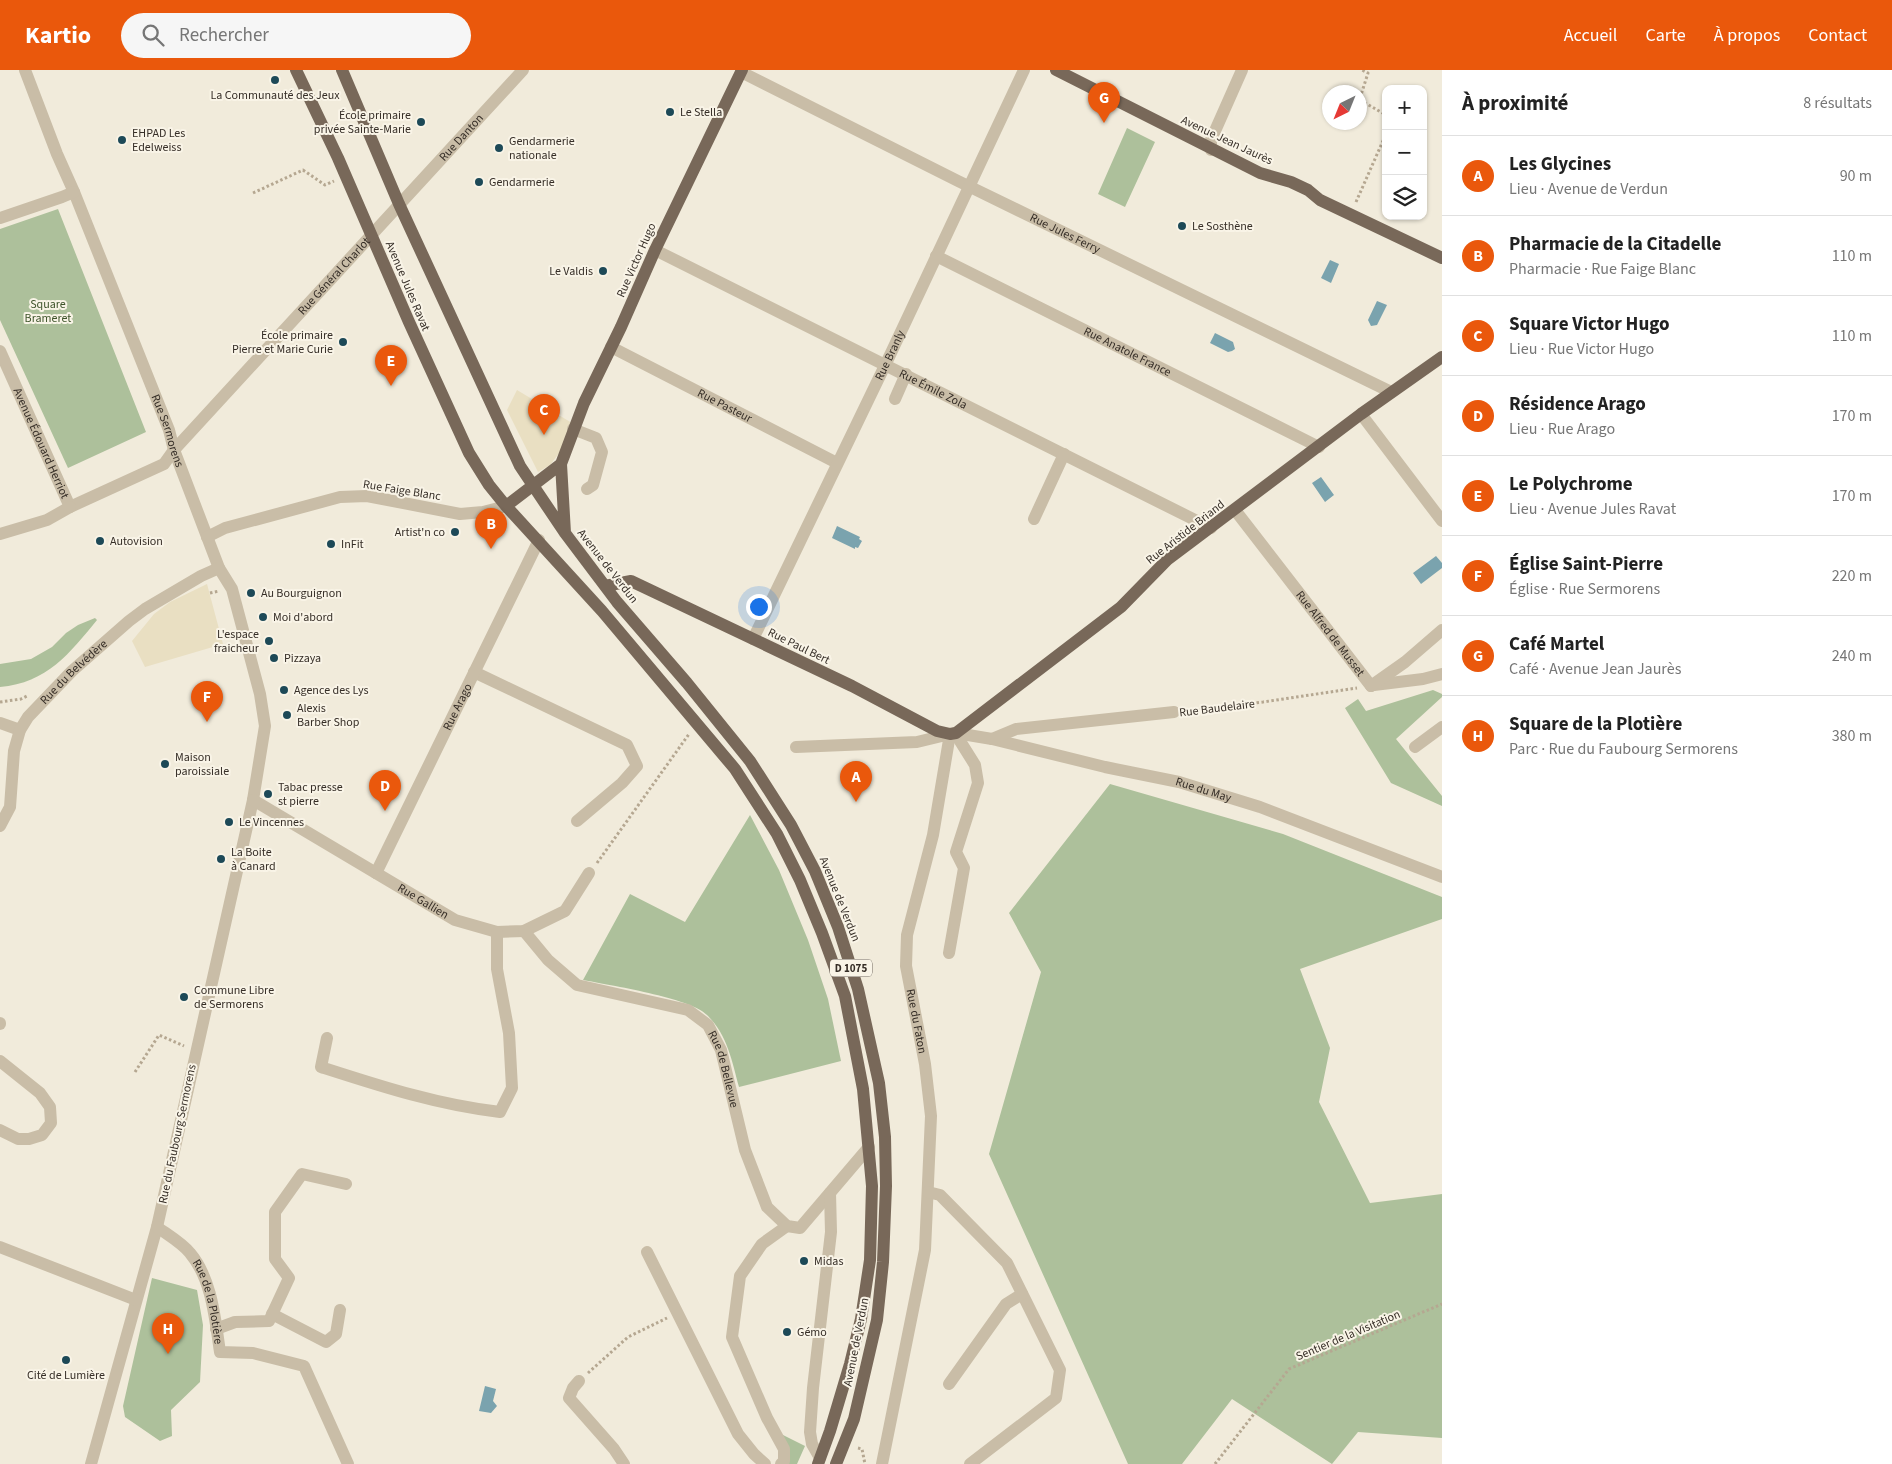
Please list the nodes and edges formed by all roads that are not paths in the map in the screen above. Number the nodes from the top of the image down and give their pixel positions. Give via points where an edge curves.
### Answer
1 (25, 70) edge
2 (296, 70) edge
3 (342, 70) edge
4 (523, 70) edge
5 (1024, 70) edge
6 (1056, 70) edge
7 (1242, 70) edge
8 (742, 71) edge
9 (1211, 150) junction
10 (969, 186) junction
11 (74, 192) junction
12 (399, 204) junction
13 (0, 218) edge
14 (372, 235) junction
15 (655, 250) junction
16 (936, 256) junction
17 (1442, 258) edge
18 (612, 347) junction
19 (0, 351) edge
20 (1442, 357) edge
21 (885, 364) junction
22 (906, 374) junction
23 (1391, 392) junction
24 (895, 399) dead end
25 (1361, 414) junction
26 (574, 429) junction
27 (1319, 447) junction
28 (174, 450) junction
29 (1064, 454) junction
30 (837, 463) junction
31 (561, 464) junction
32 (532, 486) junction
33 (587, 489) dead end
34 (506, 506) junction
35 (70, 507) junction
36 (1235, 510) junction
37 (1034, 519) dead end
38 (1442, 520) edge
39 (1211, 528) junction
40 (565, 533) junction
41 (0, 534) edge
42 (207, 537) junction
43 (539, 540) junction
44 (219, 568) junction
45 (605, 586) junction
46 (591, 599) junction
47 (1442, 630) edge
48 (753, 639) junction
49 (474, 672) junction
50 (1442, 674) edge
51 (1371, 686) junction
52 (1174, 712) road end
53 (0, 723) edge
54 (1442, 727) edge
55 (20, 730) junction
56 (954, 733) junction
57 (992, 739) junction
58 (796, 747) dead end
59 (1415, 747) dead end
60 (253, 800) junction
61 (577, 821) dead end
62 (0, 826) edge
63 (376, 873) junction
64 (589, 873) road end
65 (1442, 877) edge
66 (524, 931) junction
67 (498, 932) junction
68 (949, 953) dead end
69 (327, 1038) dead end
70 (0, 1061) edge
71 (0, 1130) edge
72 (869, 1146) junction
73 (346, 1184) dead end
74 (928, 1192) junction
75 (830, 1193) junction
76 (787, 1226) junction
77 (157, 1227) junction
78 (0, 1247) edge
79 (647, 1252) dead end
80 (1022, 1294) junction
81 (136, 1300) junction
82 (340, 1310) dead end
83 (272, 1314) junction
84 (216, 1329) junction
85 (579, 1381) road end
86 (949, 1384) dead end
87 (819, 1461) edge
88 (91, 1464) edge
89 (348, 1464) edge
90 (624, 1464) edge
91 (765, 1464) edge
92 (781, 1464) edge
93 (836, 1464) edge
94 (882, 1464) edge
95 (970, 1464) edge

1 - 11 street, Rue Sermorens
2 - 14 main road, Avenue Jules Ravat
3 - 12 main road, Avenue Jules Ravat
4 - 12 street, Rue Danton
5 - 10 street, Rue Branly
6 - 9 main road, Avenue Jean Jaurès
7 - 9 street via 1211,140
8 - 10 street, Rue Jules Ferry
8 - 15 main road, Rue Victor Hugo
9 - 17 main road, Avenue Jean Jaurès via 1260,173 1291,182 1320,200
10 - 16 street, Rue Branly
10 - 23 street, Rue Jules Ferry
11 - 13 street
11 - 28 street, Rue Sermorens via 169,430
12 - 14 street, Rue Danton
12 - 32 main road, Avenue Jules Ravat via 475,372
14 - 28 street, Rue Général Charlot
14 - 34 main road, Avenue Jules Ravat via 469,453
15 - 18 main road, Rue Victor Hugo
15 - 21 street, Rue Émile Zola
16 - 21 street, Rue Branly
16 - 27 street, Rue Anatole France
18 - 26 main road, Rue Victor Hugo
18 - 30 street, Rue Pasteur
19 - 35 street, Avenue Édouard Herriot
20 - 23 main road, Rue Aristide Briand
21 - 22 street, Rue Émile Zola
21 - 30 street, Rue Branly
22 - 24 street
22 - 29 street, Rue Émile Zola
23 - 25 main road, Rue Aristide Briand
25 - 27 main road, Rue Aristide Briand
25 - 38 street
26 - 31 main road, Rue Victor Hugo
26 - 33 street via 596,438 602,452 593,484
27 - 36 main road, Rue Aristide Briand
28 - 35 street, Avenue Édouard Herriot via 164,464
28 - 42 street, Rue Sermorens
29 - 37 street
29 - 39 street, Rue Émile Zola
30 - 48 street, Rue Branly
31 - 32 main road
31 - 40 main road, Rue Victor Hugo
32 - 34 main road, Rue Faige Blanc
32 - 40 main road, Avenue de Verdun
34 - 42 street, Rue Faige Blanc via 460,514 367,496 340,497 225,528
34 - 43 main road, Avenue de Verdun
35 - 41 street via 47,520
36 - 39 main road, Rue Aristide Briand
36 - 51 street, Rue Alfred de Musset
39 - 56 main road, Rue Aristide Briand via 1167,560 1121,607
40 - 45 main road, Avenue de Verdun
42 - 44 street, Rue Sermorens
43 - 46 main road, Avenue de Verdun
43 - 49 street, Rue Arago
44 - 55 street, Rue du Belvédère via 128,621 72,671 28,716
44 - 60 street, Rue Sermorens via 232,589 260,694 264,726
45 - 46 main road
45 - 48 main road, Rue Paul Bert via 631,581
45 - 93 main road, Avenue de Verdun / D 1075 via 750,761 791,825 838,926 858,989 879,1083 885,1137 883,1262 877,1320 867,1367 854,1419
46 - 72 main road, Avenue de Verdun / D 1075 via 735,769 777,834 800,880 845,996 863,1089
47 - 51 street, Rue Alfred de Musset
48 - 56 main road, Rue Paul Bert via 937,731
49 - 61 street via 627,744 637,766
49 - 63 street, Rue Arago
50 - 51 street
52 - 57 street, Rue Baudelaire via 1016,729
53 - 55 street
54 - 59 street
55 - 62 street, Rue du Belvédère via 14,751 10,808
56 - 57 street, Rue du May
56 - 58 street via 917,742
56 - 68 street via 975,765 978,783 956,852 964,868
56 - 74 street, Rue du Faton via 933,835 907,935 906,966 925,1064 931,1116
57 - 65 street, Rue du May via 1180,782 1260,806
60 - 63 street, Rue Gallien
60 - 77 street, Rue du Faubourg Sermorens
63 - 67 street, Rue Gallien via 455,920
64 - 66 street, Rue Gallien via 565,911
66 - 67 street, Rue Gallien
66 - 76 street, Rue de Bellevue via 548,960 577,985 688,1010 708,1025 722,1050 745,1150 767,1207
67 - 69 street via 497,969 509,1033 512,1088 500,1112 392,1090 321,1067
70 - 71 street via 40,1093 50,1107 50,1123 42,1135 29,1139 18,1140
72 - 75 street
72 - 87 main road, Avenue de Verdun / D 1075 via 872,1186 870,1260 861,1318
73 - 83 street via 302,1174 275,1212 275,1259 289,1278
74 - 80 street via 940,1195 1008,1263
74 - 94 street, Rue du Faton via 925,1250
75 - 76 street via 800,1228
75 - 87 street via 831,1232 810,1432
76 - 92 street via 762,1244 740,1276 732,1337 784,1449
77 - 81 street, Rue du Faubourg Sermorens
77 - 84 street, Rue de la Plotière via 190,1252 200,1268 211,1298
78 - 81 street
79 - 91 street via 738,1434
80 - 86 street via 1006,1304
80 - 95 street via 1060,1370 1056,1398
81 - 88 street, Rue du Faubourg Sermorens
82 - 83 street via 336,1334 326,1342
83 - 84 street via 269,1321 235,1322
84 - 89 street, Rue de la Plotière via 220,1352 254,1353 304,1366
85 - 90 street via 569,1398

